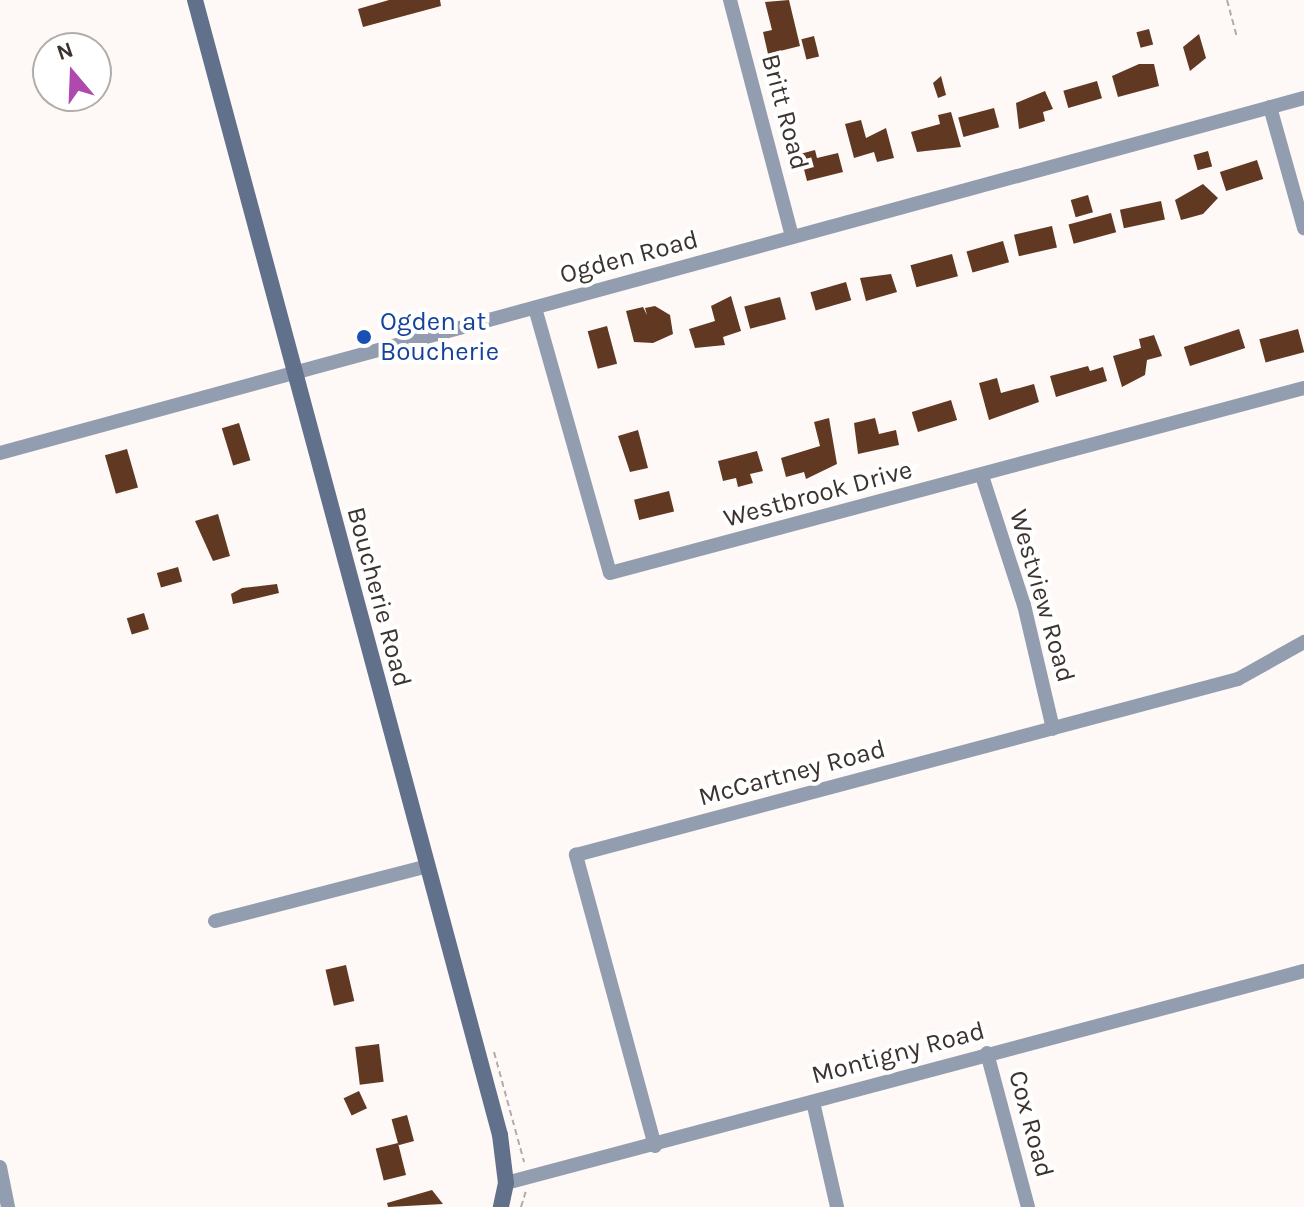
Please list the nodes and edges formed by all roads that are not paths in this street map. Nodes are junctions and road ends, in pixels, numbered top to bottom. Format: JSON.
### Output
{"nodes":[{"id":1,"x":195,"y":0,"type":"edge"},
{"id":2,"x":730,"y":0,"type":"edge"},
{"id":3,"x":1304,"y":98,"type":"edge"},
{"id":4,"x":1270,"y":107,"type":"junction"},
{"id":5,"x":1304,"y":228,"type":"edge"},
{"id":6,"x":792,"y":237,"type":"junction"},
{"id":7,"x":535,"y":308,"type":"junction"},
{"id":8,"x":294,"y":371,"type":"junction"},
{"id":9,"x":1304,"y":388,"type":"edge"},
{"id":10,"x":0,"y":453,"type":"edge"},
{"id":11,"x":982,"y":476,"type":"junction"},
{"id":12,"x":1304,"y":642,"type":"edge"},
{"id":13,"x":1053,"y":729,"type":"junction"},
{"id":14,"x":427,"y":866,"type":"junction"},
{"id":15,"x":215,"y":921,"type":"dead end"},
{"id":16,"x":1304,"y":971,"type":"edge"},
{"id":17,"x":987,"y":1053,"type":"junction"},
{"id":18,"x":813,"y":1102,"type":"junction"},
{"id":19,"x":655,"y":1146,"type":"junction"},
{"id":20,"x":0,"y":1167,"type":"edge"},
{"id":21,"x":506,"y":1183,"type":"junction"},
{"id":22,"x":8,"y":1207,"type":"edge"},
{"id":23,"x":501,"y":1207,"type":"edge"},
{"id":24,"x":837,"y":1207,"type":"edge"},
{"id":25,"x":1028,"y":1207,"type":"edge"}],
"edges":[{"from":1,"to":8,"type":"main road","name":"Boucherie Road"},
{"from":2,"to":6,"type":"street","name":"Britt Road"},
{"from":3,"to":4,"type":"street","name":"Ogden Road"},
{"from":4,"to":5,"type":"street"},
{"from":4,"to":6,"type":"street","name":"Ogden Road"},
{"from":6,"to":7,"type":"street","name":"Ogden Road"},
{"from":7,"to":8,"type":"street","name":"Ogden Road"},
{"from":7,"to":11,"type":"street","name":"Westbrook Drive"},
{"from":8,"to":10,"type":"street","name":"Ogden Road"},
{"from":8,"to":14,"type":"main road","name":"Boucherie Road"},
{"from":9,"to":11,"type":"street","name":"Westbrook Drive"},
{"from":11,"to":13,"type":"street","name":"Westview Road"},
{"from":12,"to":13,"type":"street","name":"McCartney Road"},
{"from":13,"to":19,"type":"street","name":"McCartney Road"},
{"from":14,"to":15,"type":"street"},
{"from":14,"to":21,"type":"main road","name":"Boucherie Road"},
{"from":16,"to":17,"type":"street","name":"Montigny Road"},
{"from":17,"to":18,"type":"street","name":"Montigny Road"},
{"from":17,"to":25,"type":"street","name":"Cox Road"},
{"from":18,"to":19,"type":"street","name":"Montigny Road"},
{"from":18,"to":24,"type":"street"},
{"from":19,"to":21,"type":"street","name":"Montigny Road"},
{"from":20,"to":22,"type":"street"},
{"from":21,"to":23,"type":"main road","name":"Boucherie Road"}]}
